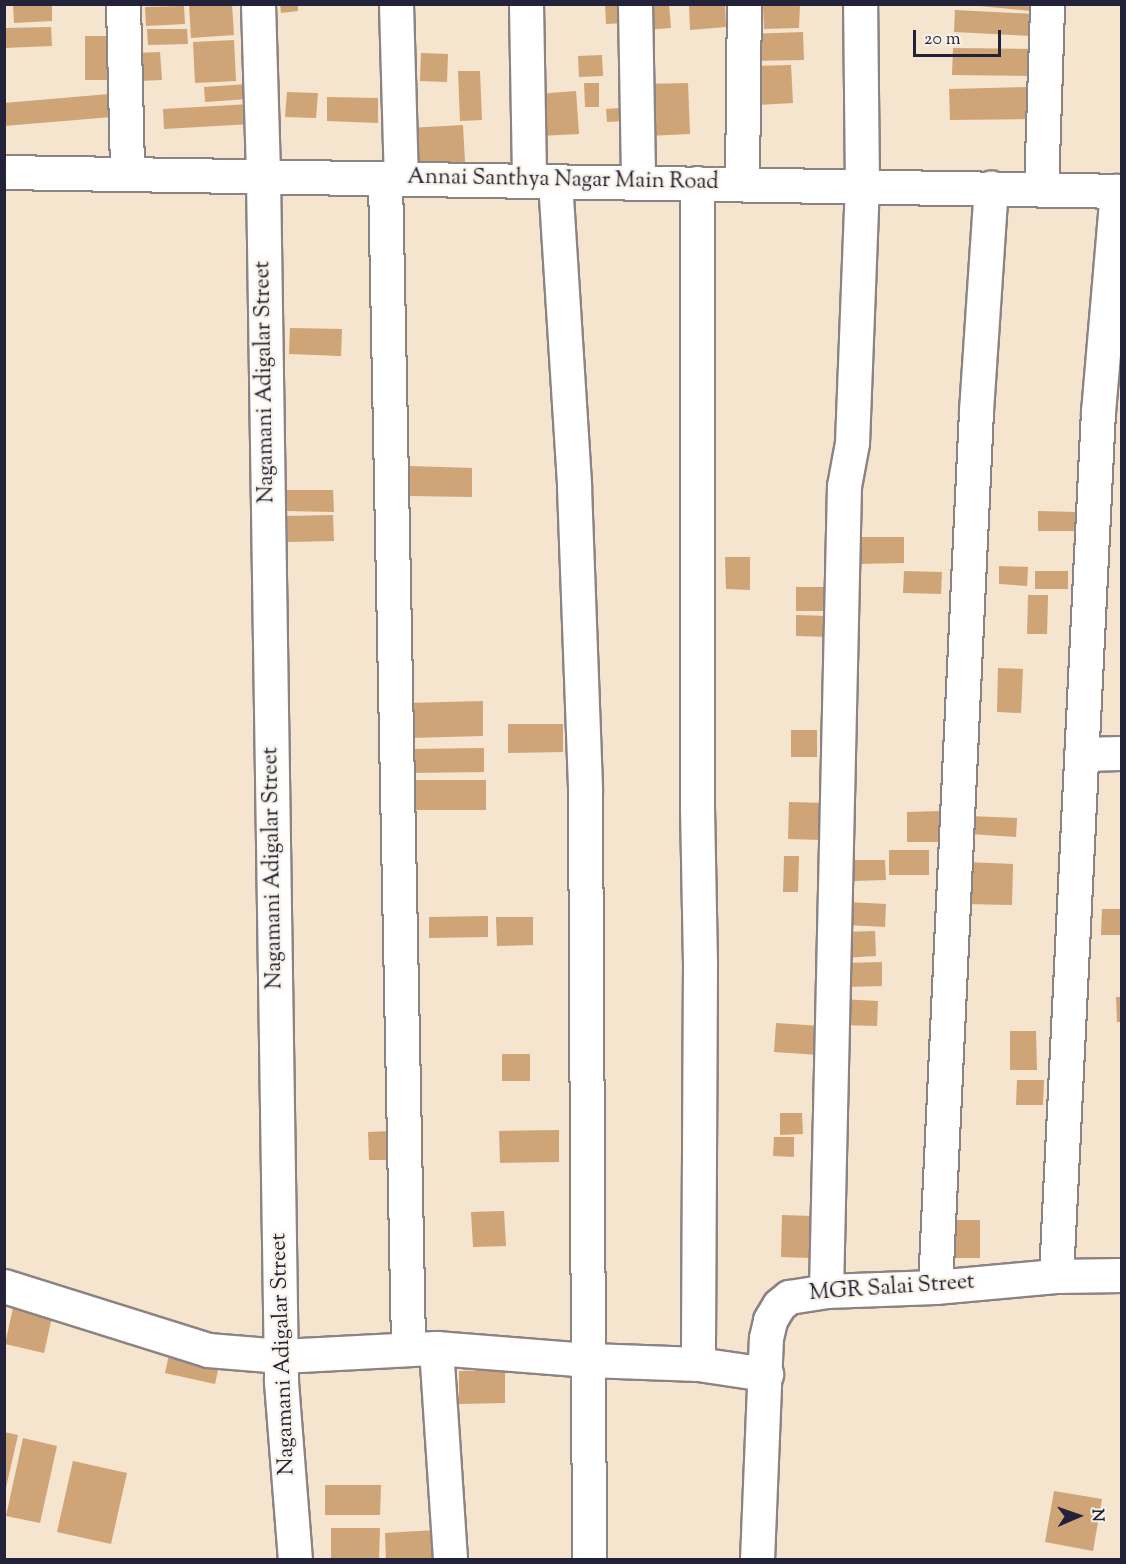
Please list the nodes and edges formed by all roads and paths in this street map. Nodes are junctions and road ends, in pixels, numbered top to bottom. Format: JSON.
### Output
{"nodes":[{"id":1,"x":123,"y":4,"type":"edge"},
{"id":2,"x":258,"y":4,"type":"edge"},
{"id":3,"x":396,"y":4,"type":"edge"},
{"id":4,"x":526,"y":4,"type":"edge"},
{"id":5,"x":635,"y":4,"type":"edge"},
{"id":6,"x":744,"y":4,"type":"edge"},
{"id":7,"x":860,"y":4,"type":"edge"},
{"id":8,"x":1047,"y":4,"type":"edge"},
{"id":9,"x":4,"y":172,"type":"edge"},
{"id":10,"x":127,"y":173,"type":"junction"},
{"id":11,"x":263,"y":176,"type":"junction"},
{"id":12,"x":393,"y":178,"type":"junction"},
{"id":13,"x":542,"y":181,"type":"junction"},
{"id":14,"x":638,"y":182,"type":"junction"},
{"id":15,"x":697,"y":183,"type":"junction"},
{"id":16,"x":742,"y":184,"type":"junction"},
{"id":17,"x":862,"y":186,"type":"junction"},
{"id":18,"x":991,"y":188,"type":"junction"},
{"id":19,"x":1041,"y":189,"type":"junction"},
{"id":20,"x":1119,"y":191,"type":"edge"},
{"id":21,"x":1122,"y":753,"type":"edge"},
{"id":22,"x":1082,"y":754,"type":"junction"},
{"id":23,"x":1122,"y":1275,"type":"edge"},
{"id":24,"x":1056,"y":1276,"type":"junction"},
{"id":25,"x":4,"y":1286,"type":"edge"},
{"id":26,"x":936,"y":1287,"type":"junction"},
{"id":27,"x":826,"y":1291,"type":"junction"},
{"id":28,"x":422,"y":1348,"type":"junction"},
{"id":29,"x":281,"y":1356,"type":"junction"},
{"id":30,"x":590,"y":1360,"type":"junction"},
{"id":31,"x":698,"y":1364,"type":"junction"},
{"id":32,"x":766,"y":1374,"type":"junction"},
{"id":33,"x":295,"y":1560,"type":"edge"},
{"id":34,"x":450,"y":1560,"type":"edge"},
{"id":35,"x":589,"y":1560,"type":"edge"},
{"id":36,"x":757,"y":1560,"type":"edge"}],
"edges":[{"from":1,"to":10,"type":"street"},
{"from":2,"to":11,"type":"street","name":"Nagamani Adigalar Street"},
{"from":3,"to":12,"type":"street"},
{"from":4,"to":13,"type":"street"},
{"from":5,"to":14,"type":"street"},
{"from":6,"to":16,"type":"street"},
{"from":7,"to":17,"type":"street"},
{"from":8,"to":19,"type":"street"},
{"from":9,"to":10,"type":"street","name":"Annai Santhya Nagar Main Road"},
{"from":10,"to":11,"type":"street","name":"Annai Santhya Nagar Main Road"},
{"from":11,"to":12,"type":"street","name":"Annai Santhya Nagar Main Road"},
{"from":11,"to":29,"type":"street","name":"Nagamani Adigalar Street"},
{"from":12,"to":13,"type":"street","name":"Annai Santhya Nagar Main Road"},
{"from":12,"to":28,"type":"street"},
{"from":13,"to":14,"type":"street","name":"Annai Santhya Nagar Main Road"},
{"from":13,"to":30,"type":"street"},
{"from":14,"to":15,"type":"street","name":"Annai Santhya Nagar Main Road"},
{"from":15,"to":16,"type":"street","name":"Annai Santhya Nagar Main Road"},
{"from":15,"to":31,"type":"street"},
{"from":16,"to":17,"type":"street","name":"Annai Santhya Nagar Main Road"},
{"from":17,"to":18,"type":"street","name":"Annai Santhya Nagar Main Road"},
{"from":17,"to":27,"type":"street"},
{"from":18,"to":19,"type":"street","name":"Annai Santhya Nagar Main Road"},
{"from":18,"to":26,"type":"street"},
{"from":19,"to":20,"type":"street","name":"Annai Santhya Nagar Main Road"},
{"from":20,"to":22,"type":"street"},
{"from":21,"to":22,"type":"street"},
{"from":22,"to":24,"type":"street"},
{"from":23,"to":24,"type":"street","name":"MGR Salai Street"},
{"from":24,"to":26,"type":"street","name":"MGR Salai Street"},
{"from":25,"to":29,"type":"street"},
{"from":26,"to":27,"type":"street","name":"MGR Salai Street"},
{"from":27,"to":32,"type":"street","name":"MGR Salai Street"},
{"from":28,"to":29,"type":"street"},
{"from":28,"to":30,"type":"street"},
{"from":28,"to":34,"type":"street"},
{"from":29,"to":33,"type":"street","name":"Nagamani Adigalar Street"},
{"from":30,"to":31,"type":"street"},
{"from":30,"to":35,"type":"street"},
{"from":31,"to":32,"type":"street"},
{"from":32,"to":36,"type":"street","name":"MGR Salai Street"}]}
